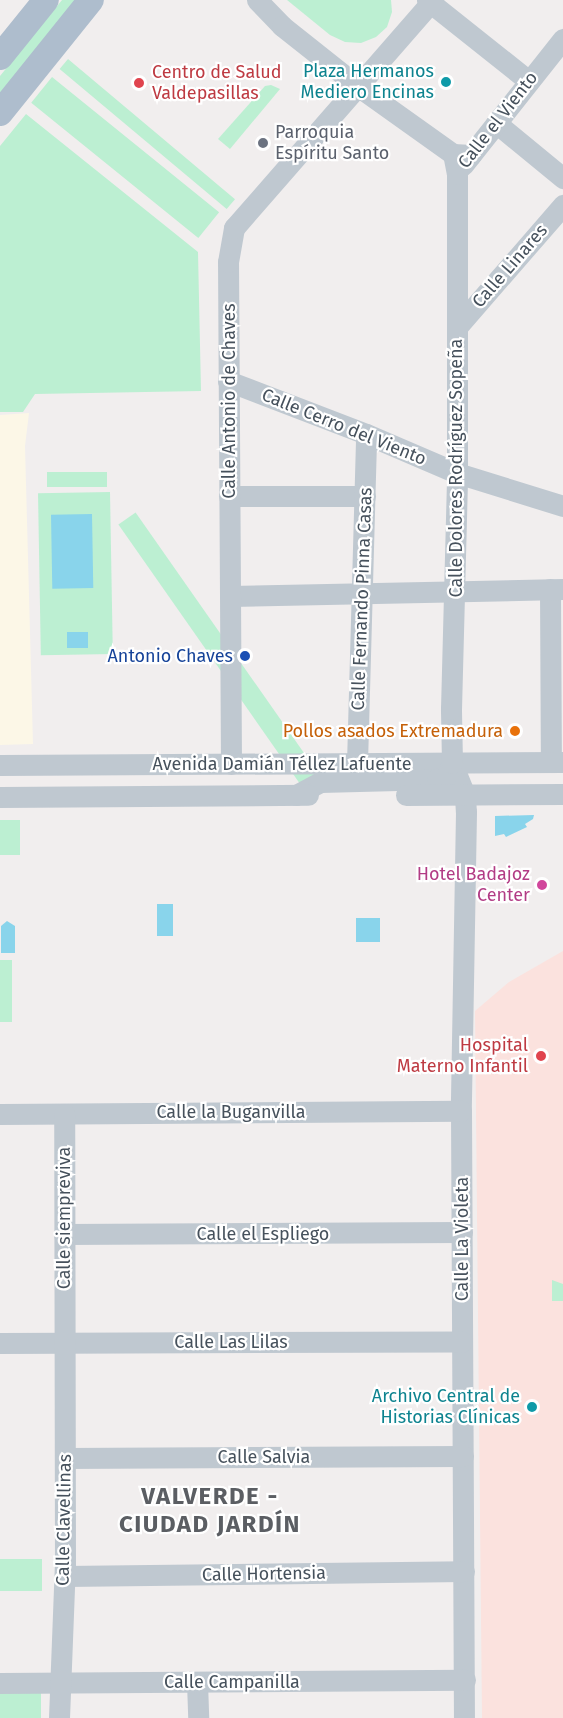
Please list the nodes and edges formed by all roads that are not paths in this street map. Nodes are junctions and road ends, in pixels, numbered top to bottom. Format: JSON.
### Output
{"nodes":[{"id":1,"x":46,"y":0,"type":"edge"},
{"id":2,"x":91,"y":0,"type":"edge"},
{"id":3,"x":257,"y":0,"type":"edge"},
{"id":4,"x":430,"y":1,"type":"edge"},
{"id":5,"x":563,"y":39,"type":"edge"},
{"id":6,"x":0,"y":57,"type":"edge"},
{"id":7,"x":529,"y":81,"type":"junction"},
{"id":8,"x":359,"y":87,"type":"junction"},
{"id":9,"x":0,"y":113,"type":"edge"},
{"id":10,"x":496,"y":123,"type":"junction"},
{"id":11,"x":460,"y":161,"type":"junction"},
{"id":12,"x":563,"y":178,"type":"edge"},
{"id":13,"x":563,"y":206,"type":"edge"},
{"id":14,"x":457,"y":327,"type":"junction"},
{"id":15,"x":228,"y":381,"type":"junction"},
{"id":16,"x":366,"y":434,"type":"junction"},
{"id":17,"x":457,"y":473,"type":"junction"},
{"id":18,"x":229,"y":496,"type":"junction"},
{"id":19,"x":365,"y":496,"type":"junction"},
{"id":20,"x":563,"y":506,"type":"edge"},
{"id":21,"x":556,"y":589,"type":"edge"},
{"id":22,"x":455,"y":591,"type":"junction"},
{"id":23,"x":364,"y":593,"type":"junction"},
{"id":24,"x":230,"y":596,"type":"junction"},
{"id":25,"x":357,"y":763,"type":"junction"},
{"id":26,"x":452,"y":763,"type":"junction"},
{"id":27,"x":231,"y":764,"type":"junction"},
{"id":28,"x":0,"y":765,"type":"edge"},
{"id":29,"x":559,"y":767,"type":"edge"},
{"id":30,"x":563,"y":794,"type":"edge"},
{"id":31,"x":296,"y":795,"type":"junction"},
{"id":32,"x":465,"y":795,"type":"junction"},
{"id":33,"x":0,"y":797,"type":"edge"},
{"id":34,"x":461,"y":1111,"type":"junction"},
{"id":35,"x":0,"y":1114,"type":"edge"},
{"id":36,"x":64,"y":1114,"type":"junction"},
{"id":37,"x":462,"y":1232,"type":"junction"},
{"id":38,"x":64,"y":1234,"type":"junction"},
{"id":39,"x":64,"y":1322,"type":"joint"},
{"id":40,"x":462,"y":1341,"type":"junction"},
{"id":41,"x":0,"y":1343,"type":"edge"},
{"id":42,"x":64,"y":1343,"type":"junction"},
{"id":43,"x":463,"y":1456,"type":"junction"},
{"id":44,"x":65,"y":1458,"type":"junction"},
{"id":45,"x":464,"y":1571,"type":"junction"},
{"id":46,"x":65,"y":1576,"type":"junction"},
{"id":47,"x":465,"y":1680,"type":"junction"},
{"id":48,"x":197,"y":1682,"type":"junction"},
{"id":49,"x":0,"y":1683,"type":"edge"},
{"id":50,"x":59,"y":1683,"type":"junction"},
{"id":51,"x":59,"y":1718,"type":"edge"},
{"id":52,"x":198,"y":1718,"type":"edge"},
{"id":53,"x":464,"y":1718,"type":"edge"}],
"edges":[{"from":1,"to":6,"type":"main road"},
{"from":2,"to":9,"type":"main road"},
{"from":3,"to":8,"type":"street"},
{"from":4,"to":7,"type":"street"},
{"from":4,"to":8,"type":"street","name":"Calle Antonio de Chaves"},
{"from":5,"to":7,"type":"street","name":"Calle el Viento"},
{"from":7,"to":10,"type":"street","name":"Calle el Viento"},
{"from":8,"to":11,"type":"street"},
{"from":8,"to":15,"type":"street","name":"Calle Antonio de Chaves"},
{"from":10,"to":11,"type":"street","name":"Calle el Viento"},
{"from":10,"to":12,"type":"street"},
{"from":11,"to":14,"type":"street","name":"Calle Dolores Rodríguez Sopeña"},
{"from":13,"to":14,"type":"street","name":"Calle Linares"},
{"from":14,"to":17,"type":"street","name":"Calle Dolores Rodríguez Sopeña"},
{"from":15,"to":16,"type":"street","name":"Calle Cerro del Viento"},
{"from":15,"to":18,"type":"street","name":"Calle Antonio de Chaves"},
{"from":16,"to":17,"type":"street","name":"Calle Cerro del Viento"},
{"from":16,"to":19,"type":"street","name":"Calle Fernando Pinna Casas"},
{"from":17,"to":20,"type":"street","name":"Calle Cerro del Viento"},
{"from":17,"to":22,"type":"street","name":"Calle Dolores Rodríguez Sopeña"},
{"from":18,"to":19,"type":"street"},
{"from":18,"to":24,"type":"street","name":"Calle Antonio de Chaves"},
{"from":19,"to":23,"type":"street","name":"Calle Fernando Pinna Casas"},
{"from":21,"to":22,"type":"street"},
{"from":21,"to":29,"type":"street"},
{"from":22,"to":23,"type":"street"},
{"from":22,"to":26,"type":"street","name":"Calle Dolores Rodríguez Sopeña"},
{"from":23,"to":24,"type":"street"},
{"from":23,"to":25,"type":"street","name":"Calle Fernando Pinna Casas"},
{"from":24,"to":27,"type":"street","name":"Calle Antonio de Chaves"},
{"from":25,"to":26,"type":"street","name":"Avenida Damián Téllez Lafuente"},
{"from":25,"to":27,"type":"street","name":"Avenida Damián Téllez Lafuente"},
{"from":26,"to":29,"type":"street","name":"Avenida Damián Téllez Lafuente"},
{"from":26,"to":31,"type":"street"},
{"from":26,"to":32,"type":"street","name":"Calle La Violeta"},
{"from":27,"to":28,"type":"street","name":"Avenida Damián Téllez Lafuente"},
{"from":29,"to":32,"type":"street"},
{"from":30,"to":32,"type":"street","name":"Avenida Damián Téllez Lafuente"},
{"from":31,"to":32,"type":"street","name":"Avenida Damián Téllez Lafuente"},
{"from":31,"to":33,"type":"street","name":"Avenida Damián Téllez Lafuente"},
{"from":32,"to":34,"type":"street","name":"Calle La Violeta"},
{"from":34,"to":36,"type":"street","name":"Calle la Buganvilla"},
{"from":34,"to":37,"type":"street","name":"Calle La Violeta"},
{"from":35,"to":36,"type":"street","name":"Calle la Buganvilla"},
{"from":36,"to":38,"type":"street","name":"Calle siempreviva"},
{"from":37,"to":38,"type":"street","name":"Calle el Espliego"},
{"from":37,"to":40,"type":"street","name":"Calle La Violeta"},
{"from":38,"to":39,"type":"street","name":"Calle siempreviva"},
{"from":39,"to":42,"type":"street","name":"Calle Clavellinas"},
{"from":40,"to":42,"type":"street","name":"Calle Las Lilas"},
{"from":40,"to":43,"type":"street","name":"Calle La Violeta"},
{"from":41,"to":42,"type":"street","name":"Calle Las Lilas"},
{"from":42,"to":44,"type":"street","name":"Calle Clavellinas"},
{"from":43,"to":44,"type":"street","name":"Calle Salvia"},
{"from":43,"to":45,"type":"street","name":"Calle La Violeta"},
{"from":44,"to":46,"type":"street","name":"Calle Clavellinas"},
{"from":45,"to":46,"type":"street","name":"Calle Hortensia"},
{"from":45,"to":47,"type":"street","name":"Calle La Violeta"},
{"from":46,"to":50,"type":"street","name":"Calle Clavellinas"},
{"from":47,"to":48,"type":"street","name":"Calle Campanilla"},
{"from":47,"to":53,"type":"street","name":"Calle La Violeta"},
{"from":48,"to":50,"type":"street","name":"Calle Campanilla"},
{"from":48,"to":52,"type":"street"},
{"from":49,"to":50,"type":"street","name":"Calle Campanilla"},
{"from":50,"to":51,"type":"street","name":"Calle Clavellinas"}]}
